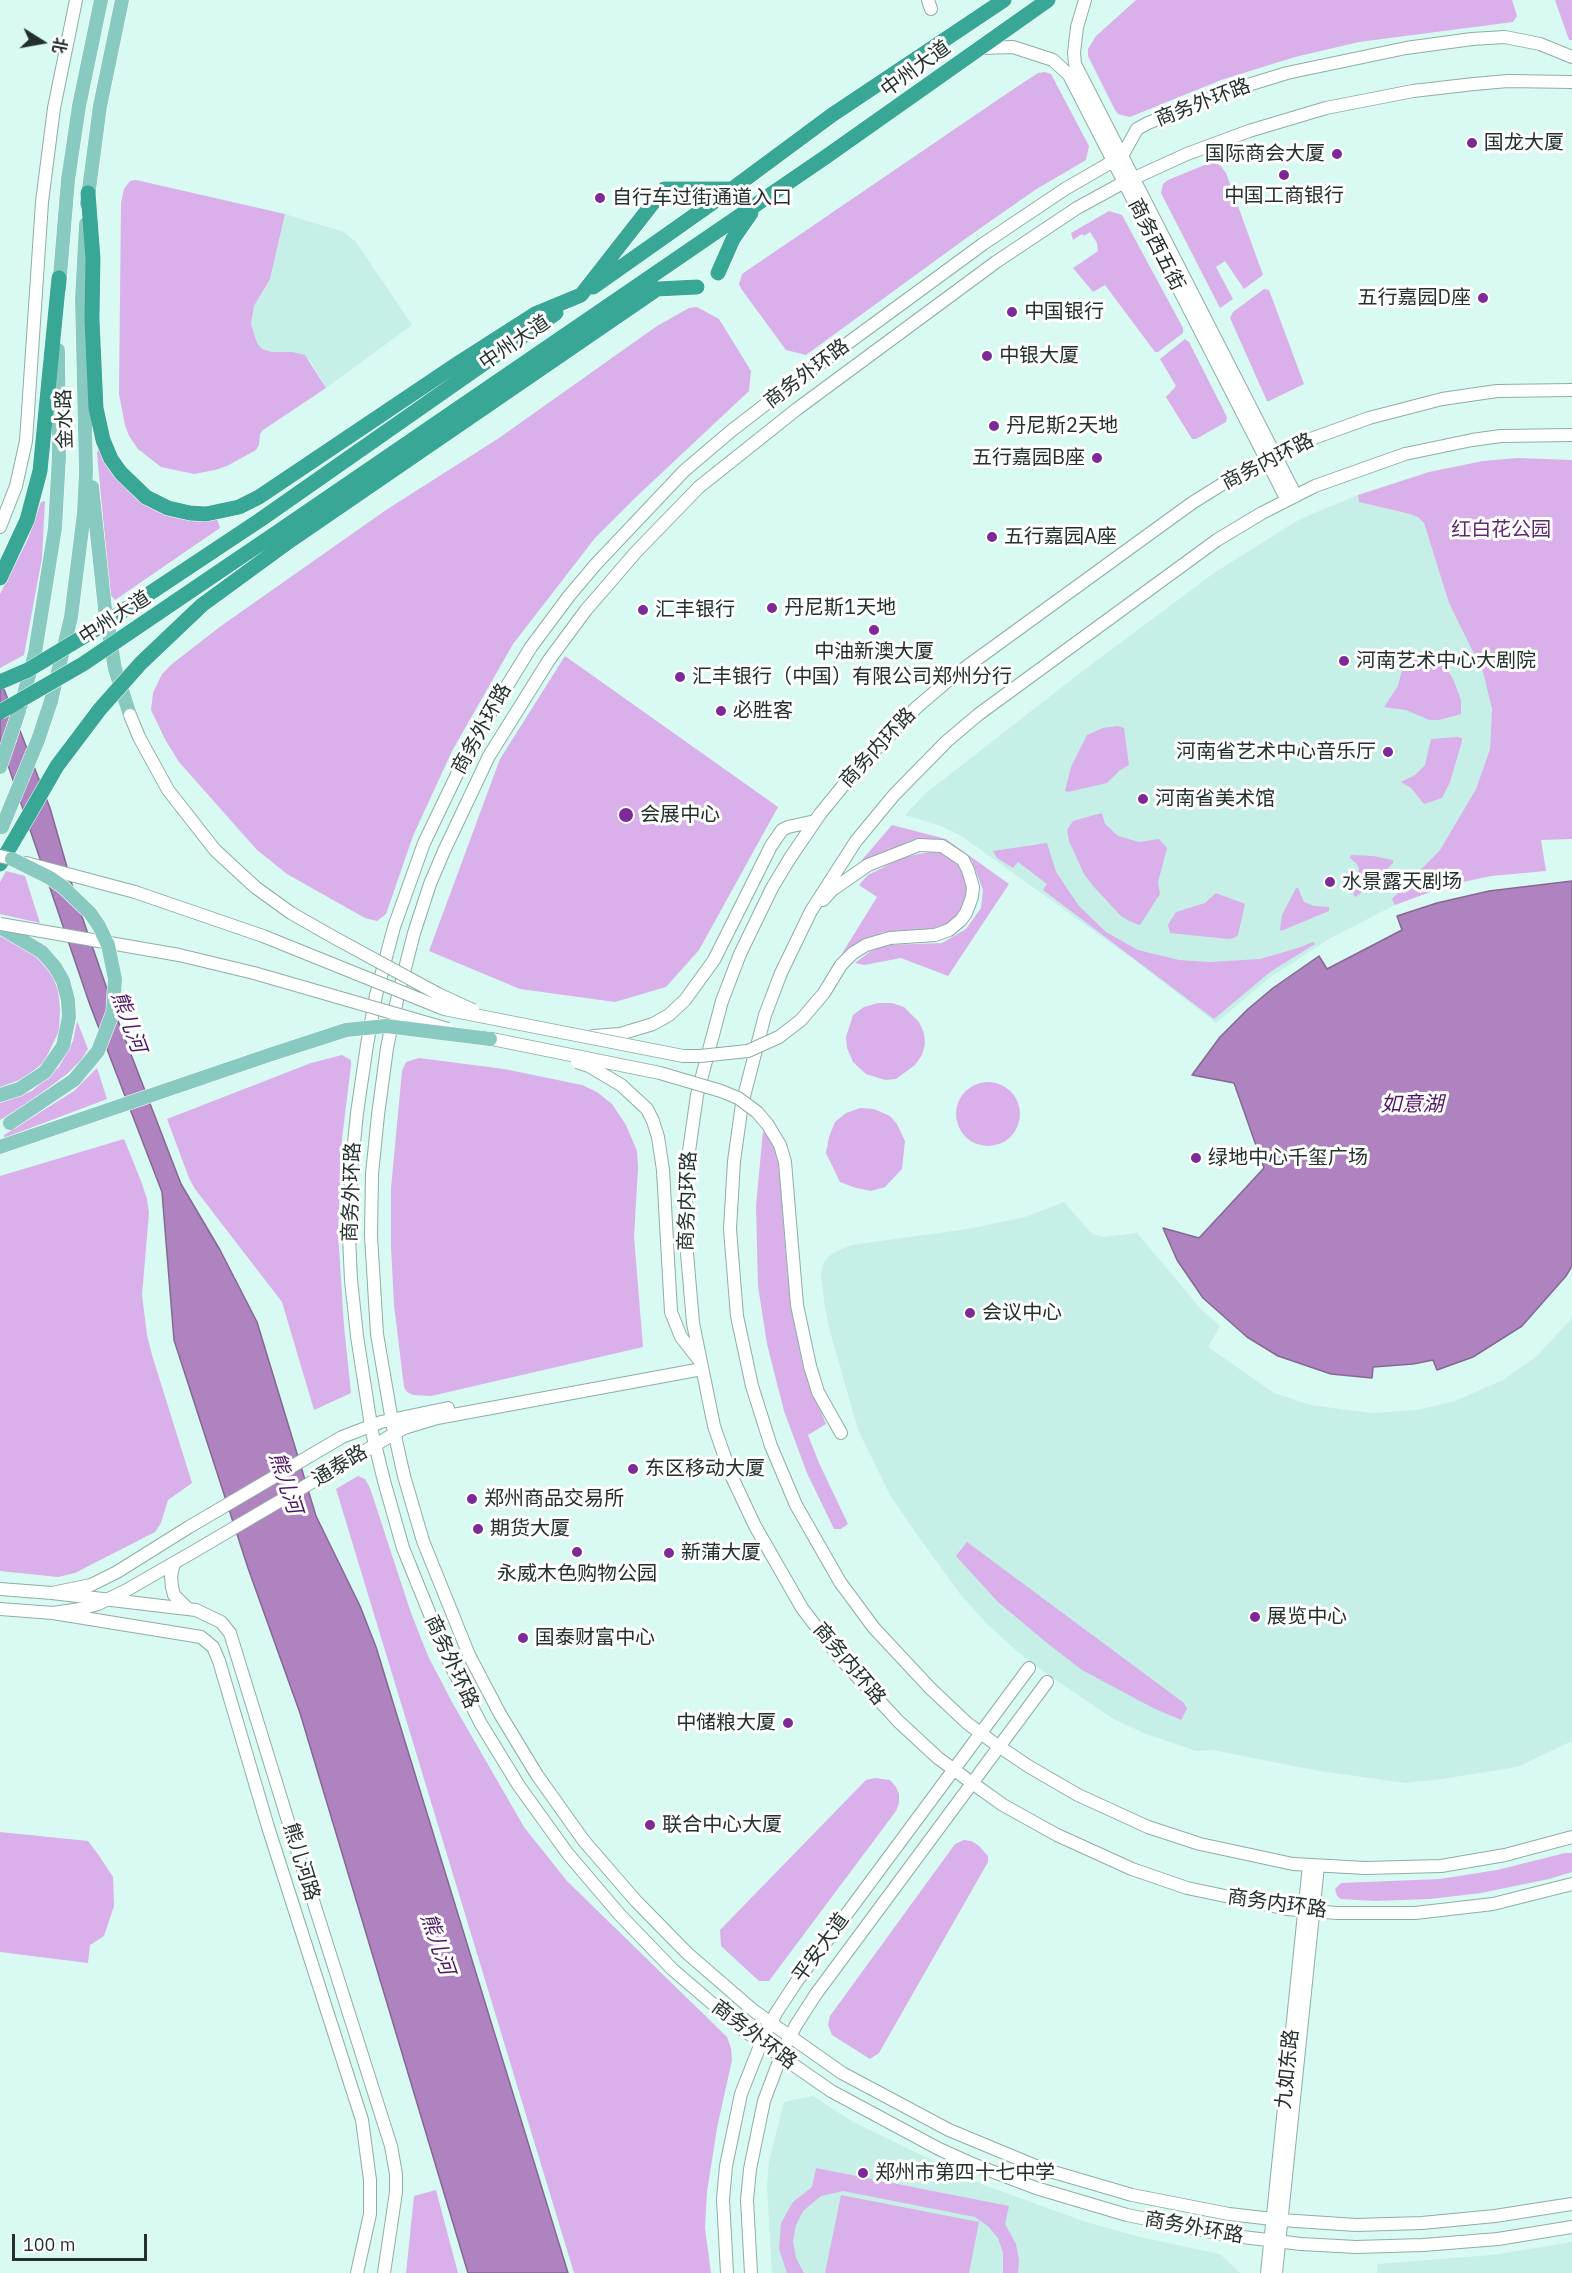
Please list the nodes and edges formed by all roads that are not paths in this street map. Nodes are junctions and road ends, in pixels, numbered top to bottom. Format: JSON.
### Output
{"nodes":[{"id":1,"x":76,"y":0,"type":"edge"},
{"id":2,"x":101,"y":0,"type":"edge"},
{"id":3,"x":122,"y":0,"type":"edge"},
{"id":4,"x":928,"y":0,"type":"edge"},
{"id":5,"x":932,"y":0,"type":"edge"},
{"id":6,"x":1004,"y":0,"type":"edge"},
{"id":7,"x":1048,"y":0,"type":"edge"},
{"id":8,"x":1085,"y":0,"type":"edge"},
{"id":9,"x":981,"y":48,"type":"junction"},
{"id":10,"x":1572,"y":57,"type":"edge"},
{"id":11,"x":1572,"y":82,"type":"edge"},
{"id":12,"x":1118,"y":159,"type":"junction"},
{"id":13,"x":1129,"y":180,"type":"junction"},
{"id":14,"x":732,"y":189,"type":"junction"},
{"id":15,"x":88,"y":193,"type":"junction"},
{"id":16,"x":758,"y":203,"type":"junction"},
{"id":17,"x":718,"y":273,"type":"dead end"},
{"id":18,"x":59,"y":278,"type":"junction"},
{"id":19,"x":697,"y":287,"type":"dead end"},
{"id":20,"x":581,"y":295,"type":"junction"},
{"id":21,"x":1572,"y":390,"type":"edge"},
{"id":22,"x":85,"y":420,"type":"junction"},
{"id":23,"x":1572,"y":435,"type":"edge"},
{"id":24,"x":1271,"y":457,"type":"junction"},
{"id":25,"x":1292,"y":498,"type":"junction"},
{"id":26,"x":0,"y":527,"type":"edge"},
{"id":27,"x":288,"y":534,"type":"junction"},
{"id":28,"x":4,"y":572,"type":"edge"},
{"id":29,"x":0,"y":682,"type":"edge"},
{"id":30,"x":0,"y":712,"type":"edge"},
{"id":31,"x":130,"y":715,"type":"joint"},
{"id":32,"x":0,"y":767,"type":"edge"},
{"id":33,"x":815,"y":821,"type":"junction"},
{"id":34,"x":1,"y":829,"type":"edge"},
{"id":35,"x":4,"y":860,"type":"edge"},
{"id":36,"x":811,"y":911,"type":"junction"},
{"id":37,"x":0,"y":925,"type":"edge"},
{"id":38,"x":494,"y":1019,"type":"junction"},
{"id":39,"x":581,"y":1036,"type":"junction"},
{"id":40,"x":490,"y":1039,"type":"junction"},
{"id":41,"x":536,"y":1049,"type":"junction"},
{"id":42,"x":0,"y":1095,"type":"edge"},
{"id":43,"x":0,"y":1129,"type":"edge"},
{"id":44,"x":0,"y":1148,"type":"edge"},
{"id":45,"x":701,"y":1365,"type":"junction"},
{"id":46,"x":392,"y":1420,"type":"junction"},
{"id":47,"x":371,"y":1426,"type":"junction"},
{"id":48,"x":394,"y":1433,"type":"junction"},
{"id":49,"x":842,"y":1433,"type":"dead end"},
{"id":50,"x":375,"y":1444,"type":"junction"},
{"id":51,"x":174,"y":1563,"type":"junction"},
{"id":52,"x":91,"y":1585,"type":"junction"},
{"id":53,"x":0,"y":1588,"type":"edge"},
{"id":54,"x":52,"y":1593,"type":"junction"},
{"id":55,"x":105,"y":1600,"type":"junction"},
{"id":56,"x":0,"y":1609,"type":"edge"},
{"id":57,"x":188,"y":1609,"type":"junction"},
{"id":58,"x":53,"y":1613,"type":"junction"},
{"id":59,"x":100,"y":1621,"type":"junction"},
{"id":60,"x":1029,"y":1668,"type":"dead end"},
{"id":61,"x":1047,"y":1682,"type":"dead end"},
{"id":62,"x":981,"y":1733,"type":"junction"},
{"id":63,"x":999,"y":1747,"type":"junction"},
{"id":64,"x":954,"y":1769,"type":"junction"},
{"id":65,"x":972,"y":1783,"type":"junction"},
{"id":66,"x":1572,"y":1837,"type":"edge"},
{"id":67,"x":1313,"y":1865,"type":"junction"},
{"id":68,"x":1572,"y":1884,"type":"edge"},
{"id":69,"x":1309,"y":1910,"type":"junction"},
{"id":70,"x":771,"y":2022,"type":"junction"},
{"id":71,"x":790,"y":2036,"type":"junction"},
{"id":72,"x":761,"y":2042,"type":"junction"},
{"id":73,"x":781,"y":2056,"type":"junction"},
{"id":74,"x":1572,"y":2204,"type":"edge"},
{"id":75,"x":1277,"y":2220,"type":"junction"},
{"id":76,"x":1572,"y":2227,"type":"edge"},
{"id":77,"x":1275,"y":2241,"type":"junction"},
{"id":78,"x":357,"y":2273,"type":"edge"},
{"id":79,"x":384,"y":2273,"type":"edge"},
{"id":80,"x":728,"y":2273,"type":"edge"},
{"id":81,"x":751,"y":2273,"type":"edge"},
{"id":82,"x":1267,"y":2273,"type":"edge"},
{"id":83,"x":1276,"y":2273,"type":"edge"}],
"edges":[{"from":1,"to":26,"type":"street"},
{"from":2,"to":18,"type":"main road","name":"金水路"},
{"from":3,"to":15,"type":"main road","name":"金水路"},
{"from":4,"to":5,"type":"street"},
{"from":6,"to":14,"type":"highway","name":"中州大道"},
{"from":7,"to":9,"type":"highway","name":"中州大道"},
{"from":8,"to":12,"type":"street","name":"商务西五街"},
{"from":9,"to":12,"type":"street","name":"商务西五街"},
{"from":9,"to":16,"type":"highway","name":"中州大道"},
{"from":10,"to":12,"type":"street","name":"商务外环路"},
{"from":11,"to":13,"type":"street","name":"商务外环路"},
{"from":12,"to":13,"type":"street","name":"商务西五街"},
{"from":12,"to":47,"type":"street","name":"商务外环路"},
{"from":13,"to":24,"type":"street","name":"商务西五街"},
{"from":13,"to":46,"type":"street","name":"商务外环路"},
{"from":14,"to":20,"type":"highway","name":"中州大道"},
{"from":14,"to":20,"type":"highway"},
{"from":15,"to":20,"type":"highway"},
{"from":15,"to":22,"type":"main road","name":"金水路"},
{"from":16,"to":17,"type":"highway"},
{"from":16,"to":27,"type":"highway","name":"中州大道"},
{"from":18,"to":28,"type":"highway"},
{"from":18,"to":32,"type":"main road","name":"金水路","bridge":true},
{"from":19,"to":27,"type":"highway"},
{"from":20,"to":29,"type":"highway","name":"中州大道","bridge":true},
{"from":21,"to":24,"type":"street","name":"商务内环路"},
{"from":22,"to":31,"type":"main road"},
{"from":22,"to":34,"type":"main road","name":"金水路","bridge":true},
{"from":23,"to":25,"type":"street"},
{"from":24,"to":25,"type":"street","name":"商务西五街"},
{"from":24,"to":33,"type":"street","name":"商务内环路"},
{"from":25,"to":36,"type":"street"},
{"from":27,"to":30,"type":"highway","name":"中州大道","bridge":true},
{"from":27,"to":35,"type":"highway","bridge":true},
{"from":31,"to":38,"type":"street","bridge":true},
{"from":33,"to":39,"type":"street","bridge":true},
{"from":33,"to":45,"type":"street","name":"商务内环路"},
{"from":35,"to":38,"type":"street","bridge":true},
{"from":35,"to":43,"type":"main road","bridge":true},
{"from":36,"to":39,"type":"street","bridge":true},
{"from":36,"to":62,"type":"street"},
{"from":37,"to":40,"type":"street","bridge":true},
{"from":37,"to":42,"type":"main road"},
{"from":38,"to":39,"type":"street","bridge":true},
{"from":40,"to":41,"type":"street","bridge":true},
{"from":40,"to":44,"type":"main road","bridge":true},
{"from":41,"to":45,"type":"street","bridge":true},
{"from":41,"to":49,"type":"street","bridge":true},
{"from":45,"to":46,"type":"street","name":"通泰路"},
{"from":45,"to":48,"type":"street","name":"通泰路"},
{"from":45,"to":64,"type":"street","name":"商务内环路"},
{"from":46,"to":47,"type":"street","name":"通泰路"},
{"from":46,"to":48,"type":"street","name":"商务外环路"},
{"from":47,"to":50,"type":"street","name":"商务外环路"},
{"from":47,"to":52,"type":"street","name":"通泰路"},
{"from":48,"to":50,"type":"street","name":"通泰路"},
{"from":48,"to":70,"type":"street","name":"商务外环路"},
{"from":50,"to":51,"type":"street","name":"通泰路"},
{"from":50,"to":72,"type":"street","name":"商务外环路"},
{"from":51,"to":55,"type":"street","name":"通泰路"},
{"from":51,"to":57,"type":"street"},
{"from":52,"to":54,"type":"street","name":"通泰路"},
{"from":52,"to":59,"type":"street"},
{"from":53,"to":54,"type":"street","name":"通泰路"},
{"from":54,"to":55,"type":"street","name":"熊儿河路"},
{"from":55,"to":57,"type":"street","name":"熊儿河路"},
{"from":55,"to":58,"type":"street","name":"通泰路"},
{"from":56,"to":58,"type":"street","name":"通泰路"},
{"from":57,"to":79,"type":"street","name":"熊儿河路"},
{"from":58,"to":59,"type":"street","name":"熊儿河路"},
{"from":59,"to":78,"type":"street","name":"熊儿河路"},
{"from":60,"to":62,"type":"street","name":"平安大道"},
{"from":61,"to":63,"type":"street","name":"平安大道"},
{"from":62,"to":63,"type":"street"},
{"from":62,"to":64,"type":"street","name":"平安大道"},
{"from":63,"to":65,"type":"street","name":"平安大道"},
{"from":63,"to":67,"type":"street"},
{"from":64,"to":65,"type":"street","name":"商务内环路"},
{"from":64,"to":70,"type":"street","name":"平安大道"},
{"from":65,"to":69,"type":"street","name":"商务内环路"},
{"from":65,"to":71,"type":"street","name":"平安大道"},
{"from":66,"to":67,"type":"street"},
{"from":67,"to":69,"type":"street","name":"九如东路"},
{"from":68,"to":69,"type":"street","name":"商务内环路"},
{"from":69,"to":75,"type":"street","name":"九如东路"},
{"from":70,"to":71,"type":"street","name":"商务外环路"},
{"from":70,"to":72,"type":"street","name":"平安大道"},
{"from":71,"to":73,"type":"street","name":"平安大道"},
{"from":71,"to":75,"type":"street","name":"商务外环路"},
{"from":72,"to":73,"type":"street","name":"商务外环路"},
{"from":72,"to":80,"type":"street","name":"平安大道"},
{"from":73,"to":77,"type":"street","name":"商务外环路"},
{"from":73,"to":81,"type":"street","name":"平安大道"},
{"from":74,"to":75,"type":"street","name":"商务外环路"},
{"from":75,"to":77,"type":"street","name":"九如东路"},
{"from":76,"to":77,"type":"street","name":"商务外环路"},
{"from":77,"to":82,"type":"street","name":"九如东路"},
{"from":77,"to":83,"type":"street","name":"九如东路"}]}
